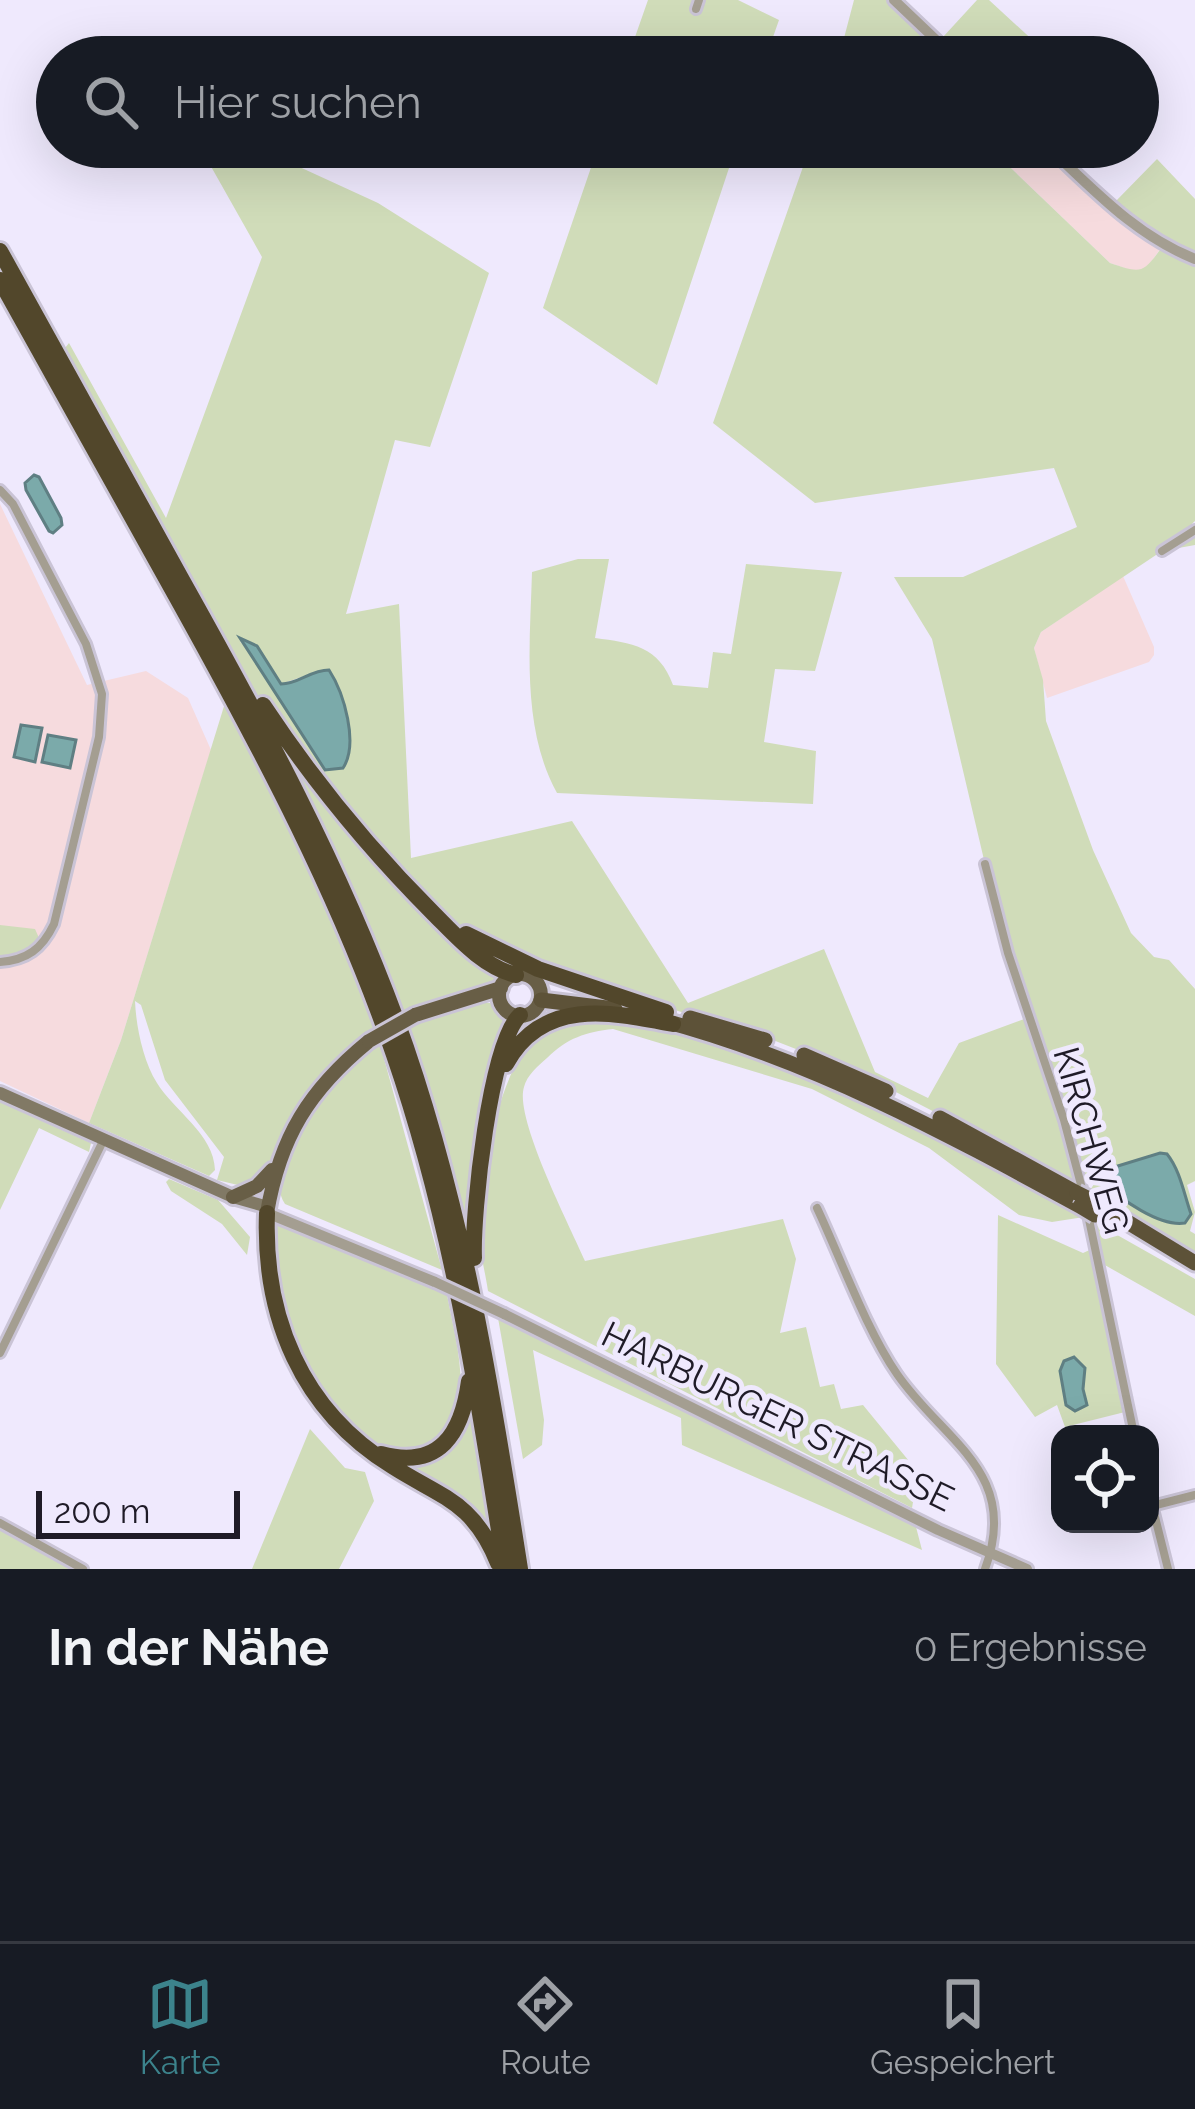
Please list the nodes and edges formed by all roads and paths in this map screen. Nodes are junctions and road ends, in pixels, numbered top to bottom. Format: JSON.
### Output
{"nodes":[{"id":1,"x":894,"y":0,"type":"edge"},
{"id":2,"x":932,"y":36,"type":"edge"},
{"id":3,"x":1070,"y":168,"type":"edge"},
{"id":4,"x":0,"y":251,"type":"edge"},
{"id":5,"x":1195,"y":259,"type":"edge"},
{"id":6,"x":0,"y":280,"type":"edge"},
{"id":7,"x":0,"y":490,"type":"edge"},
{"id":8,"x":1195,"y":530,"type":"edge"},
{"id":9,"x":1162,"y":551,"type":"dead end"},
{"id":10,"x":213,"y":636,"type":"junction"},
{"id":11,"x":985,"y":864,"type":"dead end"},
{"id":12,"x":410,"y":890,"type":"junction"},
{"id":13,"x":0,"y":962,"type":"edge"},
{"id":14,"x":516,"y":975,"type":"junction"},
{"id":15,"x":540,"y":994,"type":"junction"},
{"id":16,"x":501,"y":995,"type":"junction"},
{"id":17,"x":520,"y":1016,"type":"junction"},
{"id":18,"x":670,"y":1018,"type":"junction"},
{"id":19,"x":0,"y":1093,"type":"edge"},
{"id":20,"x":491,"y":1105,"type":"junction"},
{"id":21,"x":103,"y":1141,"type":"junction"},
{"id":22,"x":275,"y":1166,"type":"junction"},
{"id":23,"x":233,"y":1197,"type":"junction"},
{"id":24,"x":1086,"y":1204,"type":"junction"},
{"id":25,"x":818,"y":1208,"type":"dead end"},
{"id":26,"x":273,"y":1212,"type":"junction"},
{"id":27,"x":1195,"y":1263,"type":"edge"},
{"id":28,"x":1195,"y":1275,"type":"edge"},
{"id":29,"x":0,"y":1353,"type":"edge"},
{"id":30,"x":480,"y":1361,"type":"junction"},
{"id":31,"x":1132,"y":1425,"type":"edge"},
{"id":32,"x":364,"y":1446,"type":"junction"},
{"id":33,"x":1195,"y":1495,"type":"edge"},
{"id":34,"x":1159,"y":1501,"type":"edge"},
{"id":35,"x":0,"y":1523,"type":"edge"},
{"id":36,"x":1159,"y":1533,"type":"edge"},
{"id":37,"x":991,"y":1554,"type":"junction"},
{"id":38,"x":83,"y":1569,"type":"edge"},
{"id":39,"x":503,"y":1569,"type":"edge"},
{"id":40,"x":520,"y":1569,"type":"edge"},
{"id":41,"x":985,"y":1569,"type":"edge"},
{"id":42,"x":1028,"y":1569,"type":"edge"},
{"id":43,"x":1168,"y":1569,"type":"edge"}],
"edges":[{"from":1,"to":2,"type":"street"},
{"from":3,"to":5,"type":"street"},
{"from":4,"to":10,"type":"highway"},
{"from":6,"to":30,"type":"highway"},
{"from":7,"to":13,"type":"street"},
{"from":8,"to":9,"type":"street"},
{"from":10,"to":12,"type":"highway"},
{"from":10,"to":30,"type":"highway"},
{"from":11,"to":31,"type":"street","name":"KIRCHWEG"},
{"from":12,"to":14,"type":"highway"},
{"from":12,"to":18,"type":"highway"},
{"from":14,"to":15,"type":"main road"},
{"from":14,"to":16,"type":"main road"},
{"from":15,"to":17,"type":"main road"},
{"from":15,"to":18,"type":"highway"},
{"from":16,"to":17,"type":"main road"},
{"from":16,"to":22,"type":"main road","bridge":true},
{"from":17,"to":20,"type":"highway"},
{"from":18,"to":20,"type":"highway"},
{"from":18,"to":24,"type":"highway"},
{"from":19,"to":21,"type":"main road"},
{"from":20,"to":30,"type":"highway"},
{"from":21,"to":23,"type":"main road"},
{"from":21,"to":29,"type":"street"},
{"from":22,"to":23,"type":"main road"},
{"from":22,"to":26,"type":"main road"},
{"from":23,"to":26,"type":"main road"},
{"from":24,"to":27,"type":"highway"},
{"from":24,"to":28,"type":"highway"},
{"from":25,"to":37,"type":"street"},
{"from":26,"to":32,"type":"highway"},
{"from":26,"to":37,"type":"street","name":"HARBURGER STRASSE","bridge":true},
{"from":30,"to":32,"type":"highway"},
{"from":30,"to":39,"type":"highway"},
{"from":30,"to":40,"type":"highway"},
{"from":32,"to":39,"type":"highway"},
{"from":33,"to":34,"type":"street"},
{"from":35,"to":38,"type":"street"},
{"from":36,"to":43,"type":"street"},
{"from":37,"to":41,"type":"street"},
{"from":37,"to":42,"type":"street","name":"HARBURGER STRASSE"}]}
